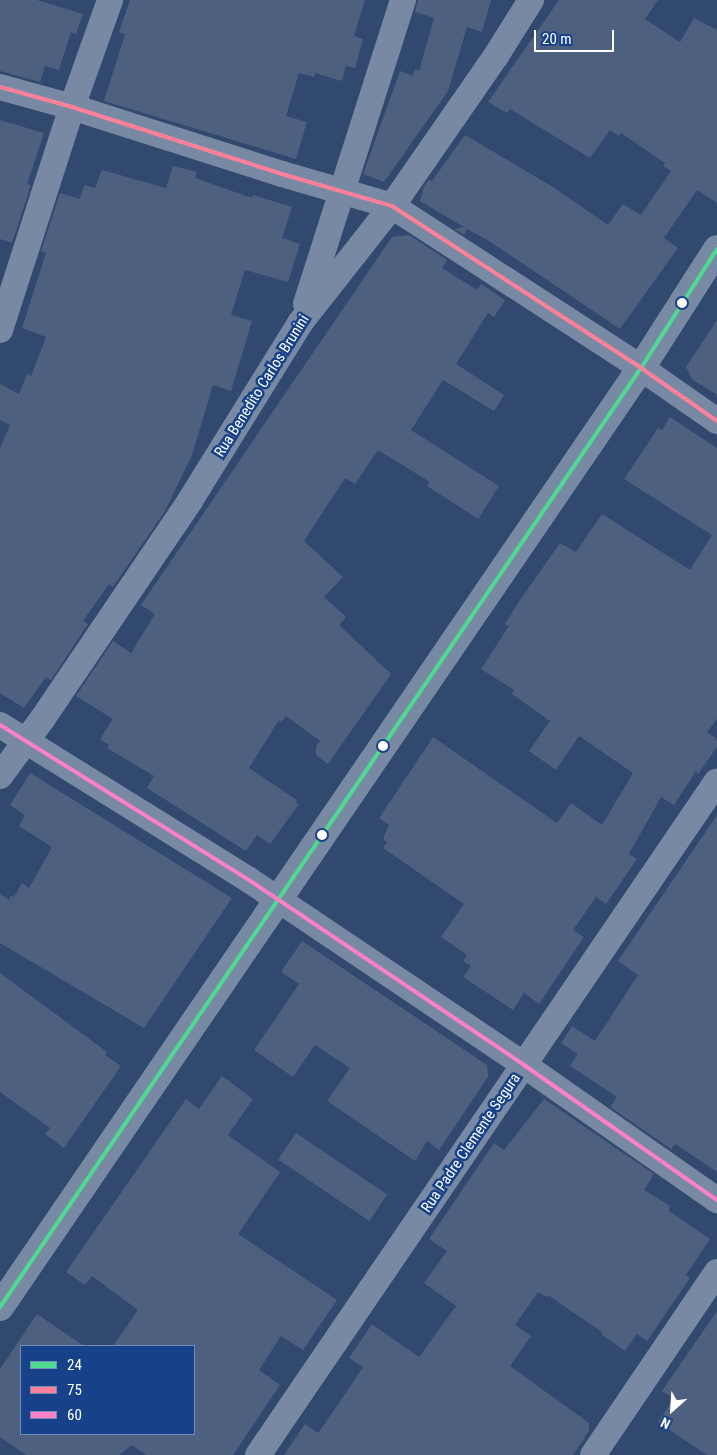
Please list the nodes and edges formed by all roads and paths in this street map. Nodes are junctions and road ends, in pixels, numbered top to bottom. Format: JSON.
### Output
{"nodes":[{"id":1,"x":110,"y":0,"type":"edge"},
{"id":2,"x":403,"y":0,"type":"edge"},
{"id":3,"x":531,"y":0,"type":"edge"},
{"id":4,"x":0,"y":87,"type":"edge"},
{"id":5,"x":72,"y":107,"type":"junction"},
{"id":6,"x":343,"y":192,"type":"junction"},
{"id":7,"x":392,"y":206,"type":"junction"},
{"id":8,"x":717,"y":249,"type":"edge"},
{"id":9,"x":300,"y":323,"type":"junction"},
{"id":10,"x":0,"y":330,"type":"edge"},
{"id":11,"x":641,"y":368,"type":"junction"},
{"id":12,"x":717,"y":421,"type":"edge"},
{"id":13,"x":0,"y":725,"type":"edge"},
{"id":14,"x":26,"y":741,"type":"junction"},
{"id":15,"x":0,"y":776,"type":"edge"},
{"id":16,"x":717,"y":781,"type":"edge"},
{"id":17,"x":279,"y":900,"type":"junction"},
{"id":18,"x":524,"y":1066,"type":"junction"},
{"id":19,"x":717,"y":1200,"type":"edge"},
{"id":20,"x":717,"y":1272,"type":"edge"},
{"id":21,"x":0,"y":1307,"type":"edge"},
{"id":22,"x":258,"y":1455,"type":"edge"},
{"id":23,"x":593,"y":1455,"type":"edge"}],
"edges":[{"from":1,"to":5,"type":"street"},
{"from":2,"to":6,"type":"street"},
{"from":3,"to":7,"type":"street","name":"Rua Benedito Carlos Brunini"},
{"from":4,"to":5,"type":"street"},
{"from":5,"to":6,"type":"street"},
{"from":5,"to":10,"type":"street"},
{"from":6,"to":7,"type":"street"},
{"from":6,"to":9,"type":"street"},
{"from":7,"to":9,"type":"street","name":"Rua Benedito Carlos Brunini"},
{"from":7,"to":11,"type":"street"},
{"from":8,"to":11,"type":"street"},
{"from":9,"to":14,"type":"street","name":"Rua Benedito Carlos Brunini"},
{"from":11,"to":12,"type":"street"},
{"from":11,"to":17,"type":"street"},
{"from":13,"to":14,"type":"street"},
{"from":14,"to":15,"type":"street","name":"Rua Benedito Carlos Brunini"},
{"from":14,"to":17,"type":"street"},
{"from":16,"to":18,"type":"street","name":"Rua Padre Clemente Segura"},
{"from":17,"to":18,"type":"street"},
{"from":17,"to":21,"type":"street"},
{"from":18,"to":19,"type":"street"},
{"from":18,"to":22,"type":"street","name":"Rua Padre Clemente Segura"},
{"from":20,"to":23,"type":"street"}]}
